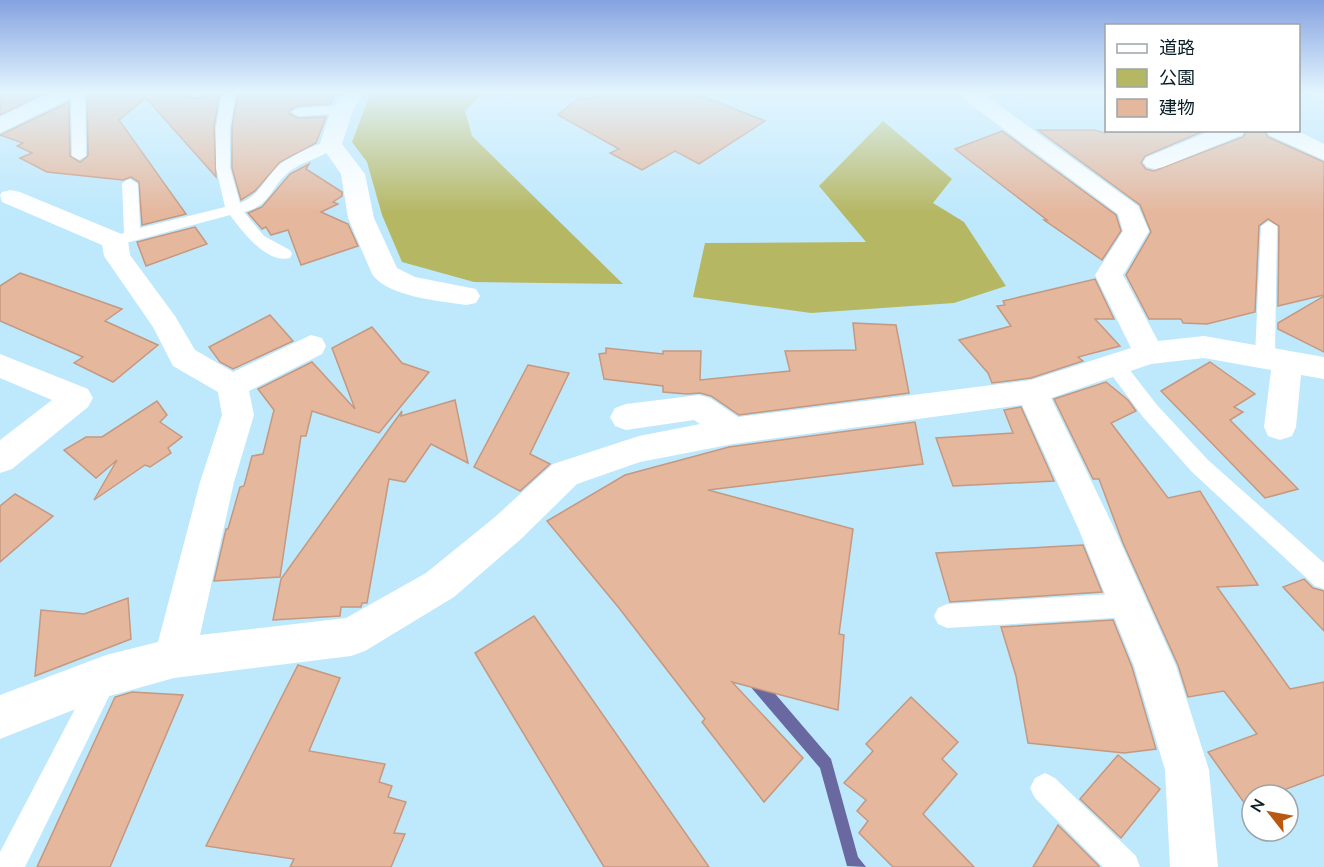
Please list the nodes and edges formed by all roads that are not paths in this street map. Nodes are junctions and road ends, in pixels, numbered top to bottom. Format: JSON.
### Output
{"nodes":[{"id":1,"x":79,"y":132,"type":"edge"},
{"id":2,"x":223,"y":132,"type":"edge"},
{"id":3,"x":325,"y":132,"type":"edge"},
{"id":4,"x":341,"y":132,"type":"edge"},
{"id":5,"x":1022,"y":132,"type":"edge"},
{"id":6,"x":1228,"y":132,"type":"edge"},
{"id":7,"x":1282,"y":132,"type":"edge"},
{"id":8,"x":1324,"y":153,"type":"edge"},
{"id":9,"x":79,"y":156,"type":"dead end"},
{"id":10,"x":1155,"y":162,"type":"dead end"},
{"id":11,"x":130,"y":184,"type":"dead end"},
{"id":12,"x":11,"y":197,"type":"dead end"},
{"id":13,"x":234,"y":210,"type":"junction"},
{"id":14,"x":1269,"y":225,"type":"dead end"},
{"id":15,"x":124,"y":238,"type":"junction"},
{"id":16,"x":284,"y":254,"type":"dead end"},
{"id":17,"x":466,"y":296,"type":"dead end"},
{"id":18,"x":311,"y":346,"type":"dead end"},
{"id":19,"x":1149,"y":353,"type":"junction"},
{"id":20,"x":1276,"y":359,"type":"junction"},
{"id":21,"x":0,"y":365,"type":"edge"},
{"id":22,"x":1115,"y":365,"type":"junction"},
{"id":23,"x":1324,"y":368,"type":"edge"},
{"id":24,"x":232,"y":386,"type":"junction"},
{"id":25,"x":1032,"y":392,"type":"junction"},
{"id":26,"x":626,"y":417,"type":"dead end"},
{"id":27,"x":1280,"y":427,"type":"dead end"},
{"id":28,"x":733,"y":430,"type":"junction"},
{"id":29,"x":0,"y":459,"type":"edge"},
{"id":30,"x":1324,"y":578,"type":"edge"},
{"id":31,"x":1129,"y":605,"type":"junction"},
{"id":32,"x":947,"y":616,"type":"dead end"},
{"id":33,"x":174,"y":658,"type":"junction"},
{"id":34,"x":106,"y":676,"type":"junction"},
{"id":35,"x":0,"y":717,"type":"edge"},
{"id":36,"x":1045,"y":788,"type":"dead end"},
{"id":37,"x":9,"y":867,"type":"edge"},
{"id":38,"x":1125,"y":867,"type":"edge"},
{"id":39,"x":1194,"y":867,"type":"edge"}],
"edges":[{"from":1,"to":9,"type":"lane"},
{"from":2,"to":13,"type":"lane"},
{"from":3,"to":13,"type":"lane"},
{"from":4,"to":17,"type":"street"},
{"from":5,"to":19,"type":"street"},
{"from":6,"to":10,"type":"street"},
{"from":7,"to":8,"type":"street"},
{"from":11,"to":15,"type":"lane"},
{"from":12,"to":15,"type":"street"},
{"from":13,"to":15,"type":"lane"},
{"from":13,"to":16,"type":"lane"},
{"from":14,"to":20,"type":"lane"},
{"from":15,"to":24,"type":"street"},
{"from":18,"to":24,"type":"street"},
{"from":19,"to":20,"type":"street"},
{"from":19,"to":22,"type":"street"},
{"from":20,"to":23,"type":"street"},
{"from":20,"to":27,"type":"street"},
{"from":21,"to":29,"type":"street"},
{"from":22,"to":25,"type":"street"},
{"from":22,"to":30,"type":"lane"},
{"from":24,"to":33,"type":"street"},
{"from":25,"to":28,"type":"street"},
{"from":25,"to":31,"type":"street"},
{"from":26,"to":28,"type":"street"},
{"from":28,"to":33,"type":"street"},
{"from":31,"to":32,"type":"lane"},
{"from":31,"to":39,"type":"street"},
{"from":33,"to":34,"type":"street"},
{"from":34,"to":35,"type":"street"},
{"from":34,"to":37,"type":"lane"},
{"from":36,"to":38,"type":"lane"}]}
